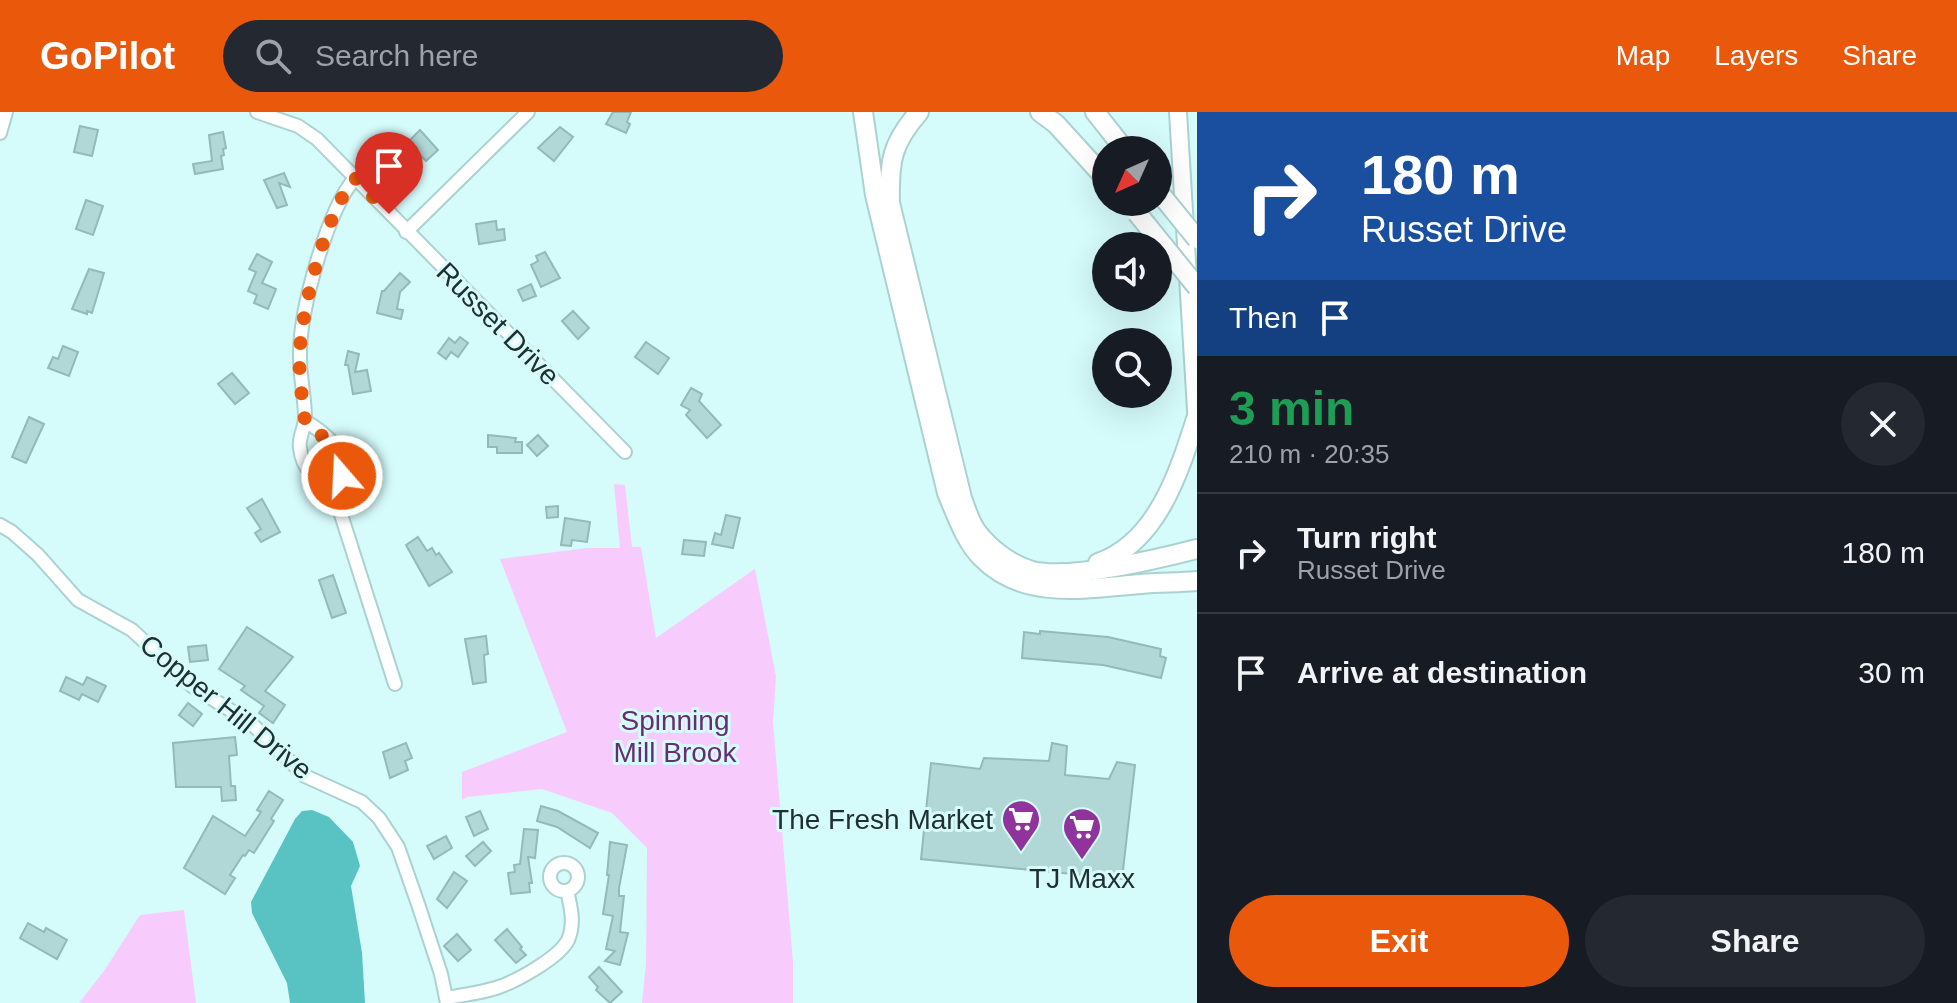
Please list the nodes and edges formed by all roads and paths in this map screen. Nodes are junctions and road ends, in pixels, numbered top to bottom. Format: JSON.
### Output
{"nodes":[{"id":1,"x":6,"y":112,"type":"edge"},
{"id":2,"x":257,"y":112,"type":"edge"},
{"id":3,"x":528,"y":112,"type":"edge"},
{"id":4,"x":863,"y":112,"type":"edge"},
{"id":5,"x":919,"y":112,"type":"edge"},
{"id":6,"x":1040,"y":112,"type":"edge"},
{"id":7,"x":1059,"y":112,"type":"edge"},
{"id":8,"x":1095,"y":112,"type":"edge"},
{"id":9,"x":1178,"y":112,"type":"edge"},
{"id":10,"x":0,"y":133,"type":"edge"},
{"id":11,"x":1114,"y":136,"type":"edge"},
{"id":12,"x":1092,"y":157,"type":"edge"},
{"id":13,"x":1092,"y":161,"type":"edge"},
{"id":14,"x":355,"y":178,"type":"junction"},
{"id":15,"x":1172,"y":208,"type":"edge"},
{"id":16,"x":1139,"y":216,"type":"edge"},
{"id":17,"x":406,"y":232,"type":"junction"},
{"id":18,"x":1197,"y":239,"type":"edge"},
{"id":19,"x":1197,"y":287,"type":"edge"},
{"id":20,"x":1196,"y":419,"type":"edge"},
{"id":21,"x":305,"y":421,"type":"junction"},
{"id":22,"x":1197,"y":426,"type":"edge"},
{"id":23,"x":625,"y":452,"type":"dead end"},
{"id":24,"x":331,"y":483,"type":"junction"},
{"id":25,"x":0,"y":525,"type":"edge"},
{"id":26,"x":1197,"y":549,"type":"edge"},
{"id":27,"x":1073,"y":572,"type":"junction"},
{"id":28,"x":1197,"y":581,"type":"edge"},
{"id":29,"x":395,"y":684,"type":"dead end"},
{"id":30,"x":567,"y":891,"type":"dead end"},
{"id":31,"x":446,"y":1001,"type":"edge"}],
"edges":[{"from":1,"to":10,"type":"street"},
{"from":2,"to":14,"type":"street","name":"Russet Drive"},
{"from":3,"to":17,"type":"street"},
{"from":4,"to":28,"type":"highway"},
{"from":5,"to":27,"type":"highway"},
{"from":6,"to":13,"type":"highway"},
{"from":7,"to":12,"type":"highway"},
{"from":8,"to":11,"type":"highway"},
{"from":9,"to":20,"type":"main road"},
{"from":14,"to":17,"type":"street","name":"Russet Drive"},
{"from":14,"to":21,"type":"street"},
{"from":15,"to":18,"type":"highway","bridge":true},
{"from":16,"to":19,"type":"highway","bridge":true},
{"from":17,"to":23,"type":"street","name":"Russet Drive"},
{"from":20,"to":22,"type":"main road"},
{"from":20,"to":27,"type":"highway"},
{"from":21,"to":24,"type":"street"},
{"from":21,"to":24,"type":"street"},
{"from":24,"to":29,"type":"street"},
{"from":25,"to":31,"type":"street","name":"Copper Hill Drive"},
{"from":26,"to":27,"type":"highway"},
{"from":30,"to":31,"type":"street"}]}
